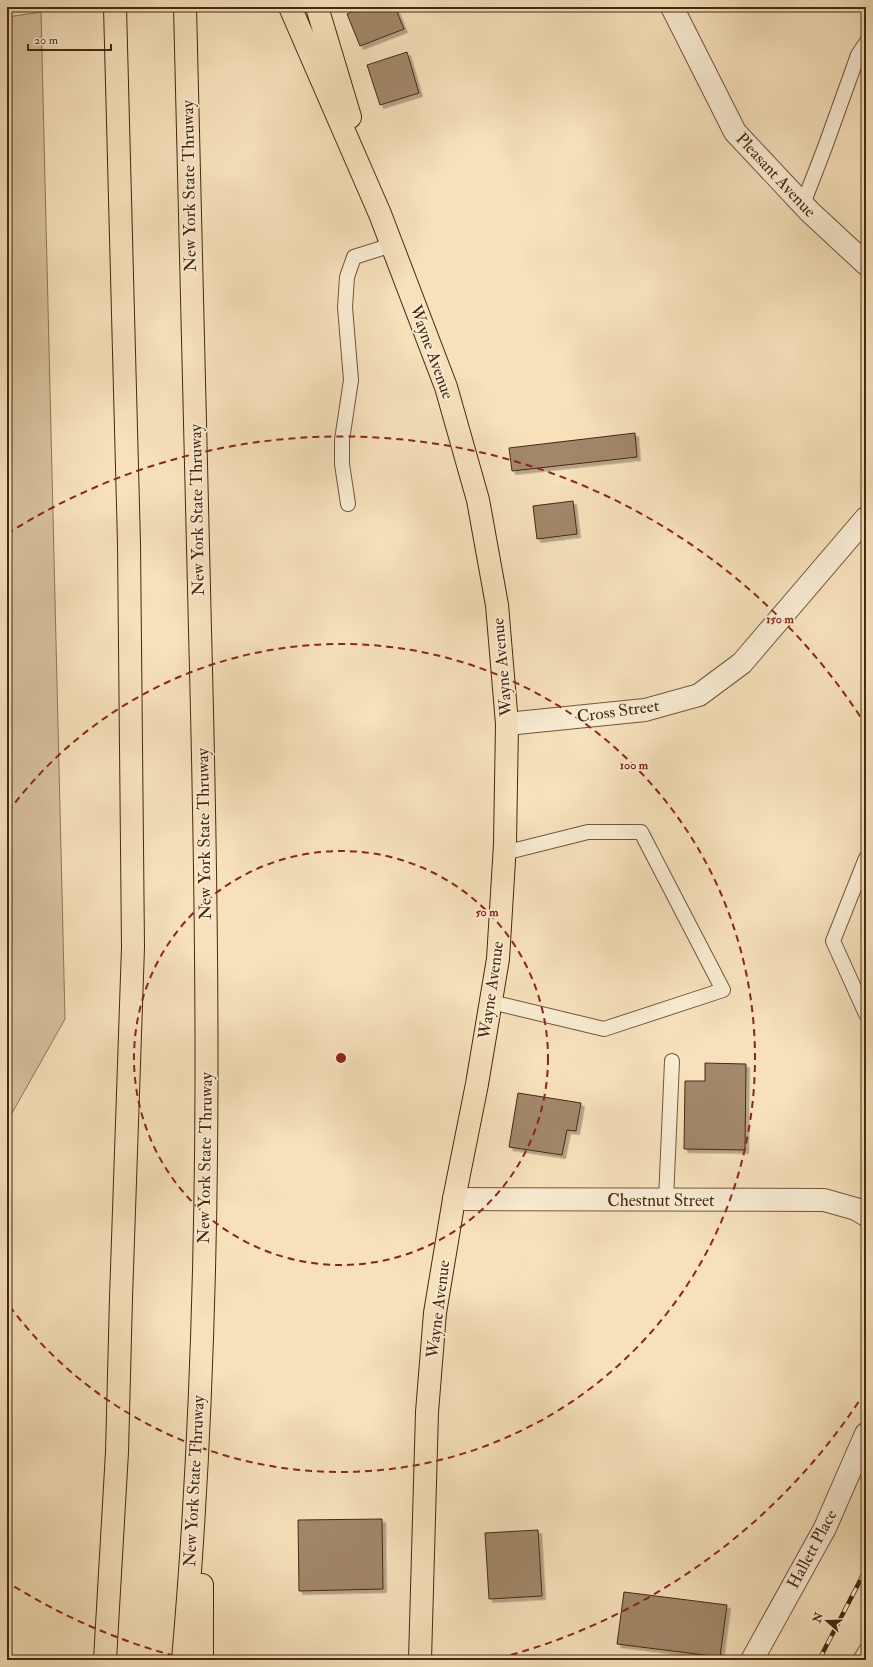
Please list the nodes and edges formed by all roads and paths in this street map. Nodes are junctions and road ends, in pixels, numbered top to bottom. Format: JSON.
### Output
{"nodes":[{"id":1,"x":115,"y":7,"type":"edge"},
{"id":2,"x":184,"y":7,"type":"edge"},
{"id":3,"x":290,"y":7,"type":"edge"},
{"id":4,"x":317,"y":7,"type":"edge"},
{"id":5,"x":672,"y":7,"type":"edge"},
{"id":6,"x":866,"y":43,"type":"edge"},
{"id":7,"x":803,"y":204,"type":"junction"},
{"id":8,"x":380,"y":214,"type":"junction"},
{"id":9,"x":392,"y":245,"type":"junction"},
{"id":10,"x":866,"y":264,"type":"edge"},
{"id":11,"x":348,"y":504,"type":"dead end"},
{"id":12,"x":866,"y":518,"type":"edge"},
{"id":13,"x":507,"y":724,"type":"junction"},
{"id":14,"x":504,"y":853,"type":"junction"},
{"id":15,"x":866,"y":858,"type":"edge"},
{"id":16,"x":491,"y":1002,"type":"junction"},
{"id":17,"x":866,"y":1014,"type":"edge"},
{"id":18,"x":672,"y":1060,"type":"dead end"},
{"id":19,"x":454,"y":1199,"type":"junction"},
{"id":20,"x":666,"y":1200,"type":"junction"},
{"id":21,"x":866,"y":1215,"type":"edge"},
{"id":22,"x":866,"y":1434,"type":"edge"},
{"id":23,"x":197,"y":1452,"type":"junction"},
{"id":24,"x":866,"y":1650,"type":"edge"},
{"id":25,"x":105,"y":1660,"type":"edge"},
{"id":26,"x":183,"y":1660,"type":"edge"},
{"id":27,"x":202,"y":1660,"type":"edge"},
{"id":28,"x":420,"y":1660,"type":"edge"},
{"id":29,"x":752,"y":1660,"type":"edge"},
{"id":30,"x":860,"y":1660,"type":"edge"}],
"edges":[{"from":1,"to":25,"type":"main road"},
{"from":2,"to":23,"type":"main road","name":"New York State Thruway"},
{"from":3,"to":8,"type":"main road","name":"Wayne Avenue"},
{"from":4,"to":8,"type":"main road","name":"Wayne Avenue"},
{"from":5,"to":7,"type":"street","name":"Pleasant Avenue"},
{"from":6,"to":7,"type":"lane"},
{"from":7,"to":10,"type":"street","name":"Pleasant Avenue"},
{"from":8,"to":9,"type":"main road","name":"Wayne Avenue"},
{"from":9,"to":11,"type":"lane"},
{"from":9,"to":13,"type":"main road","name":"Wayne Avenue"},
{"from":12,"to":13,"type":"street","name":"Cross Street"},
{"from":13,"to":14,"type":"main road","name":"Wayne Avenue"},
{"from":14,"to":16,"type":"main road","name":"Wayne Avenue"},
{"from":14,"to":16,"type":"lane"},
{"from":15,"to":17,"type":"lane"},
{"from":16,"to":19,"type":"main road","name":"Wayne Avenue"},
{"from":18,"to":20,"type":"lane"},
{"from":19,"to":20,"type":"street","name":"Chestnut Street"},
{"from":19,"to":28,"type":"main road","name":"Wayne Avenue"},
{"from":20,"to":21,"type":"street","name":"Chestnut Street"},
{"from":22,"to":29,"type":"street","name":"Hallett Place"},
{"from":23,"to":26,"type":"main road","name":"New York State Thruway"},
{"from":23,"to":27,"type":"main road"},
{"from":24,"to":30,"type":"lane"}]}
